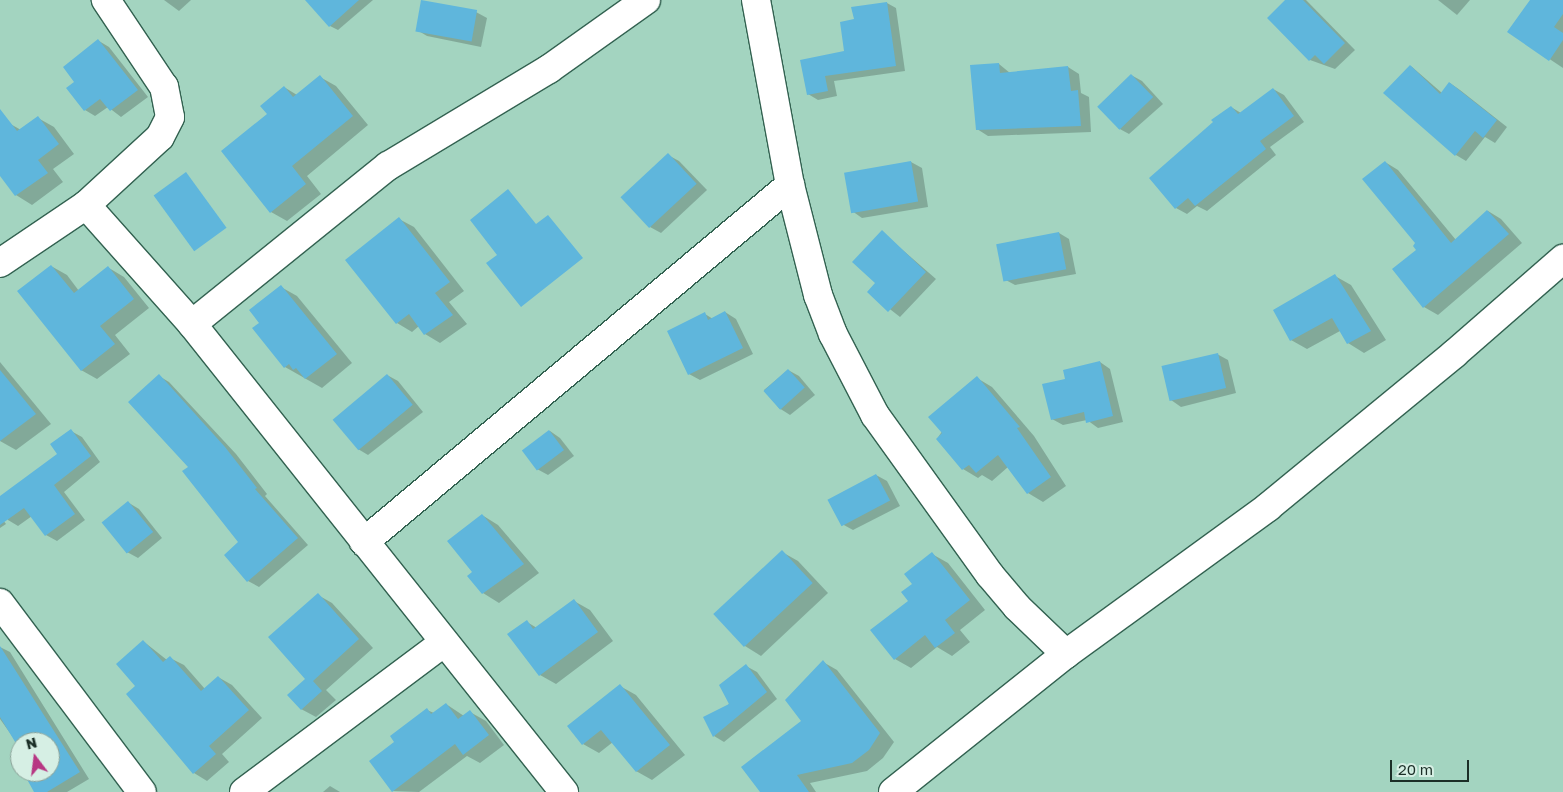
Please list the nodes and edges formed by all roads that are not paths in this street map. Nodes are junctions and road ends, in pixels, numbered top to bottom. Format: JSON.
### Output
{"nodes":[{"id":1,"x":106,"y":0,"type":"edge"},
{"id":2,"x":646,"y":0,"type":"edge"},
{"id":3,"x":756,"y":0,"type":"edge"},
{"id":4,"x":790,"y":185,"type":"junction"},
{"id":5,"x":86,"y":205,"type":"junction"},
{"id":6,"x":1563,"y":258,"type":"edge"},
{"id":7,"x":0,"y":263,"type":"edge"},
{"id":8,"x":192,"y":324,"type":"junction"},
{"id":9,"x":364,"y":542,"type":"junction"},
{"id":10,"x":0,"y":603,"type":"edge"},
{"id":11,"x":443,"y":643,"type":"junction"},
{"id":12,"x":1066,"y":654,"type":"junction"},
{"id":13,"x":142,"y":792,"type":"edge"},
{"id":14,"x":244,"y":792,"type":"edge"},
{"id":15,"x":564,"y":792,"type":"edge"},
{"id":16,"x":893,"y":792,"type":"edge"}],
"edges":[{"from":1,"to":5,"type":"street"},
{"from":2,"to":8,"type":"street"},
{"from":3,"to":4,"type":"street"},
{"from":4,"to":9,"type":"street"},
{"from":4,"to":12,"type":"street"},
{"from":5,"to":7,"type":"street"},
{"from":5,"to":8,"type":"street"},
{"from":6,"to":12,"type":"street"},
{"from":8,"to":9,"type":"street"},
{"from":9,"to":11,"type":"street"},
{"from":10,"to":13,"type":"street"},
{"from":11,"to":14,"type":"street"},
{"from":11,"to":15,"type":"street"},
{"from":12,"to":16,"type":"street"}]}
